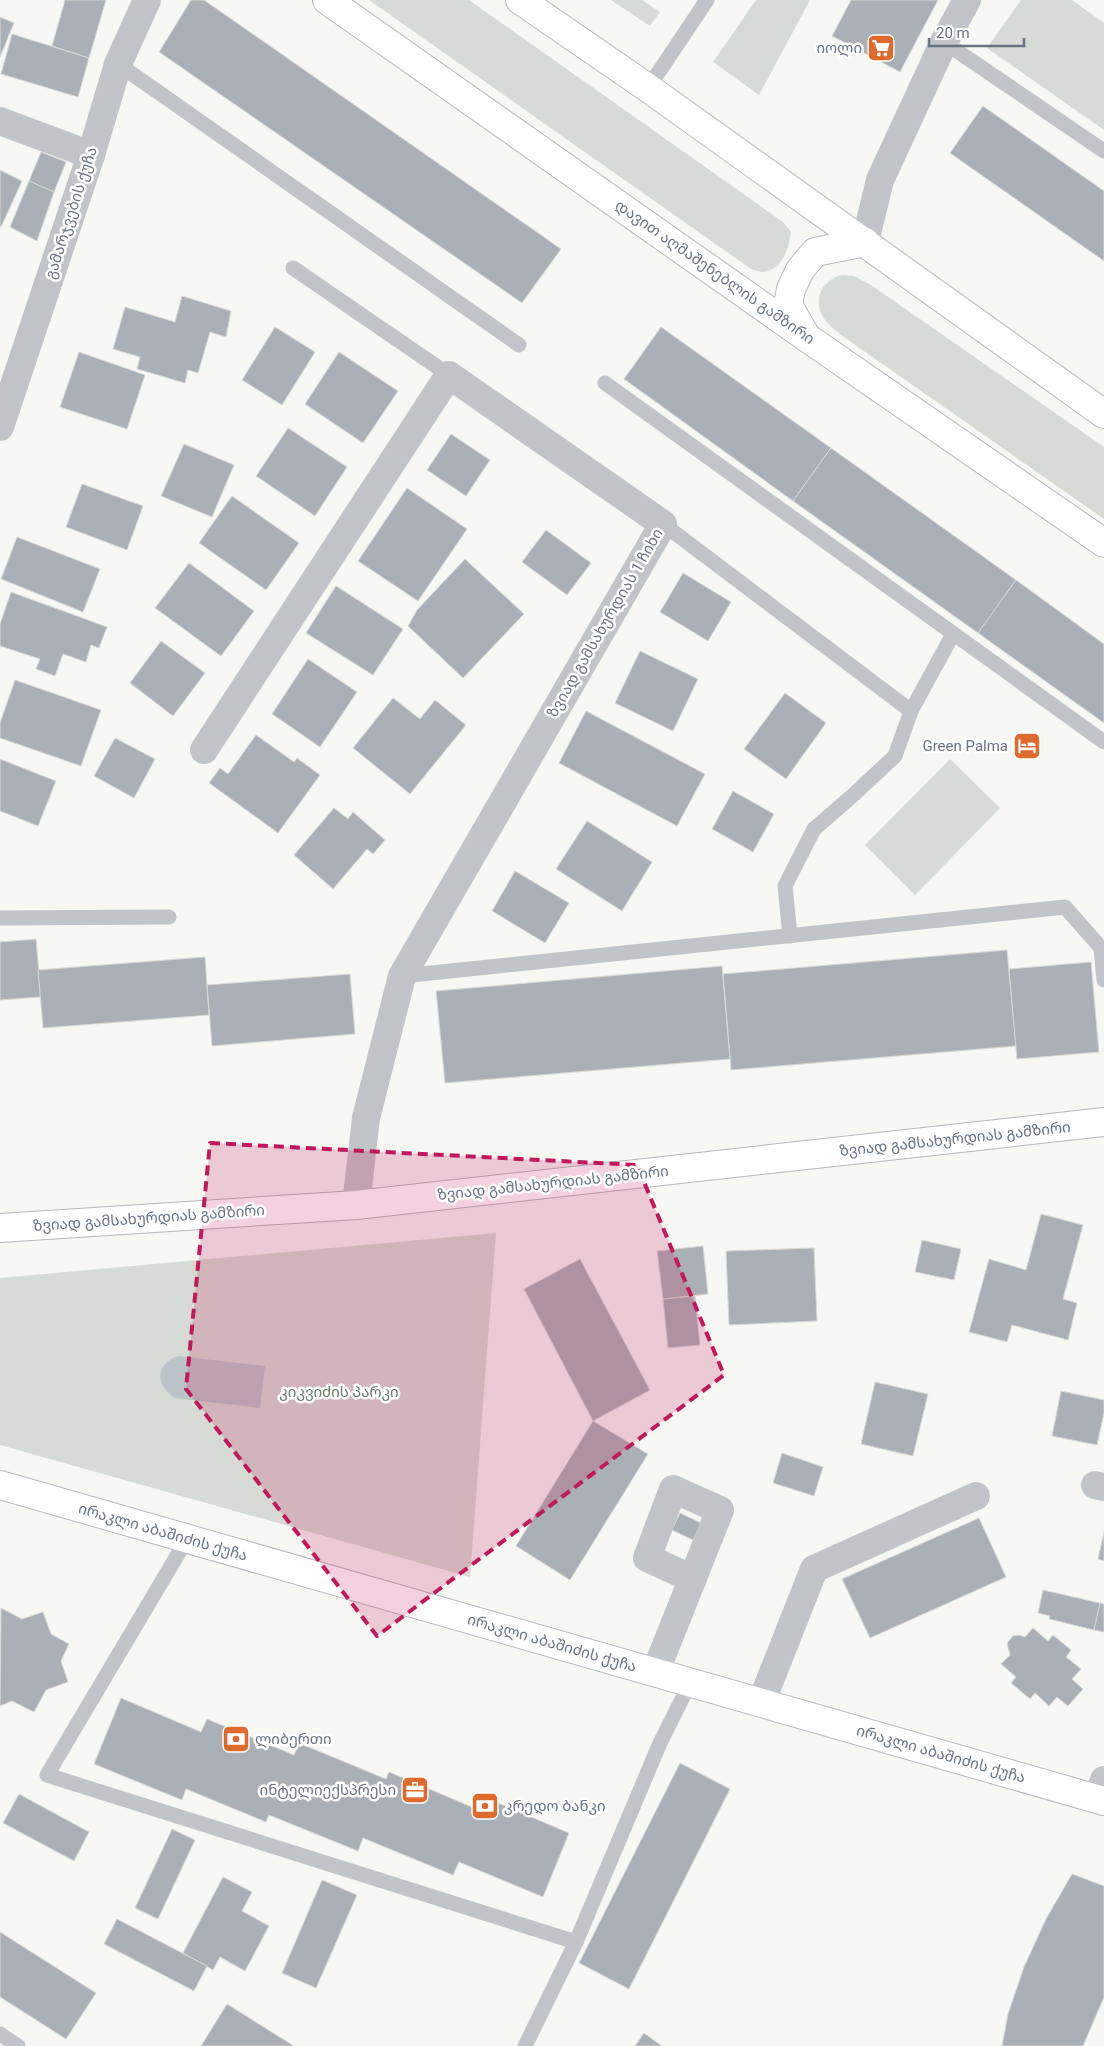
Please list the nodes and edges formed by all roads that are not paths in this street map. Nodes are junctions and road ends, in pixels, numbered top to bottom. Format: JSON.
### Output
{"nodes":[{"id":1,"x":147,"y":0,"type":"edge"},
{"id":2,"x":327,"y":0,"type":"edge"},
{"id":3,"x":520,"y":0,"type":"edge"},
{"id":4,"x":707,"y":0,"type":"edge"},
{"id":5,"x":968,"y":0,"type":"edge"},
{"id":6,"x":944,"y":42,"type":"junction"},
{"id":7,"x":118,"y":64,"type":"junction"},
{"id":8,"x":648,"y":88,"type":"junction"},
{"id":9,"x":0,"y":121,"type":"edge"},
{"id":10,"x":1104,"y":151,"type":"edge"},
{"id":11,"x":91,"y":155,"type":"junction"},
{"id":12,"x":865,"y":242,"type":"junction"},
{"id":13,"x":292,"y":268,"type":"dead end"},
{"id":14,"x":806,"y":337,"type":"junction"},
{"id":15,"x":519,"y":345,"type":"dead end"},
{"id":16,"x":449,"y":375,"type":"junction"},
{"id":17,"x":605,"y":383,"type":"dead end"},
{"id":18,"x":1104,"y":414,"type":"edge"},
{"id":19,"x":1,"y":421,"type":"edge"},
{"id":20,"x":663,"y":524,"type":"junction"},
{"id":21,"x":1104,"y":543,"type":"edge"},
{"id":22,"x":953,"y":634,"type":"junction"},
{"id":23,"x":911,"y":711,"type":"junction"},
{"id":24,"x":1104,"y":742,"type":"edge"},
{"id":25,"x":204,"y":750,"type":"dead end"},
{"id":26,"x":169,"y":917,"type":"dead end"},
{"id":27,"x":0,"y":918,"type":"edge"},
{"id":28,"x":790,"y":936,"type":"junction"},
{"id":29,"x":1102,"y":947,"type":"edge"},
{"id":30,"x":402,"y":976,"type":"junction"},
{"id":31,"x":1104,"y":980,"type":"edge"},
{"id":32,"x":1104,"y":1122,"type":"edge"},
{"id":33,"x":356,"y":1205,"type":"junction"},
{"id":34,"x":0,"y":1228,"type":"edge"},
{"id":35,"x":1,"y":1487,"type":"edge"},
{"id":36,"x":976,"y":1496,"type":"dead end"},
{"id":37,"x":187,"y":1539,"type":"junction"},
{"id":38,"x":693,"y":1579,"type":"dead end"},
{"id":39,"x":655,"y":1673,"type":"junction"},
{"id":40,"x":690,"y":1683,"type":"junction"},
{"id":41,"x":761,"y":1703,"type":"junction"},
{"id":42,"x":1102,"y":1793,"type":"edge"},
{"id":43,"x":576,"y":1942,"type":"junction"},
{"id":44,"x":0,"y":2034,"type":"edge"},
{"id":45,"x":18,"y":2046,"type":"edge"},
{"id":46,"x":525,"y":2046,"type":"edge"}],
"edges":[{"from":1,"to":7,"type":"street","name":"გამარჯვების ქუჩა"},
{"from":2,"to":14,"type":"main road","name":"დავით აღმაშენებლის გამზირი"},
{"from":3,"to":8,"type":"main road"},
{"from":4,"to":8,"type":"lane"},
{"from":5,"to":6,"type":"street"},
{"from":6,"to":10,"type":"lane"},
{"from":6,"to":12,"type":"street"},
{"from":7,"to":11,"type":"street","name":"გამარჯვების ქუჩა"},
{"from":7,"to":15,"type":"lane"},
{"from":8,"to":12,"type":"main road"},
{"from":9,"to":11,"type":"street"},
{"from":11,"to":19,"type":"street","name":"გამარჯვების ქუჩა"},
{"from":12,"to":14,"type":"main road"},
{"from":12,"to":18,"type":"main road"},
{"from":13,"to":16,"type":"lane"},
{"from":14,"to":21,"type":"main road","name":"დავით აღმაშენებლის გამზირი"},
{"from":16,"to":20,"type":"street","name":"ზვიად გამსახურდიას 1 ჩიხი"},
{"from":16,"to":25,"type":"street"},
{"from":17,"to":22,"type":"lane"},
{"from":20,"to":23,"type":"lane"},
{"from":20,"to":30,"type":"street","name":"ზვიად გამსახურდიას 1 ჩიხი"},
{"from":22,"to":23,"type":"lane"},
{"from":22,"to":24,"type":"lane"},
{"from":23,"to":28,"type":"lane"},
{"from":26,"to":27,"type":"lane"},
{"from":28,"to":29,"type":"lane"},
{"from":28,"to":30,"type":"lane"},
{"from":29,"to":31,"type":"lane"},
{"from":30,"to":33,"type":"street","name":"ზვიად გამსახურდიას 1 ჩიხი"},
{"from":32,"to":33,"type":"main road","name":"ზვიად გამსახურდიას გამზირი"},
{"from":33,"to":34,"type":"main road","name":"ზვიად გამსახურდიას გამზირი"},
{"from":35,"to":37,"type":"main road","name":"ირაკლი აბაშიძის ქუჩა"},
{"from":36,"to":41,"type":"street"},
{"from":37,"to":39,"type":"main road","name":"ირაკლი აბაშიძის ქუჩა"},
{"from":37,"to":43,"type":"lane"},
{"from":38,"to":39,"type":"street"},
{"from":39,"to":40,"type":"main road","name":"ირაკლი აბაშიძის ქუჩა"},
{"from":40,"to":41,"type":"main road","name":"ირაკლი აბაშიძის ქუჩა"},
{"from":40,"to":43,"type":"lane"},
{"from":41,"to":42,"type":"main road","name":"ირაკლი აბაშიძის ქუჩა"},
{"from":43,"to":46,"type":"lane"},
{"from":44,"to":45,"type":"lane"}]}
